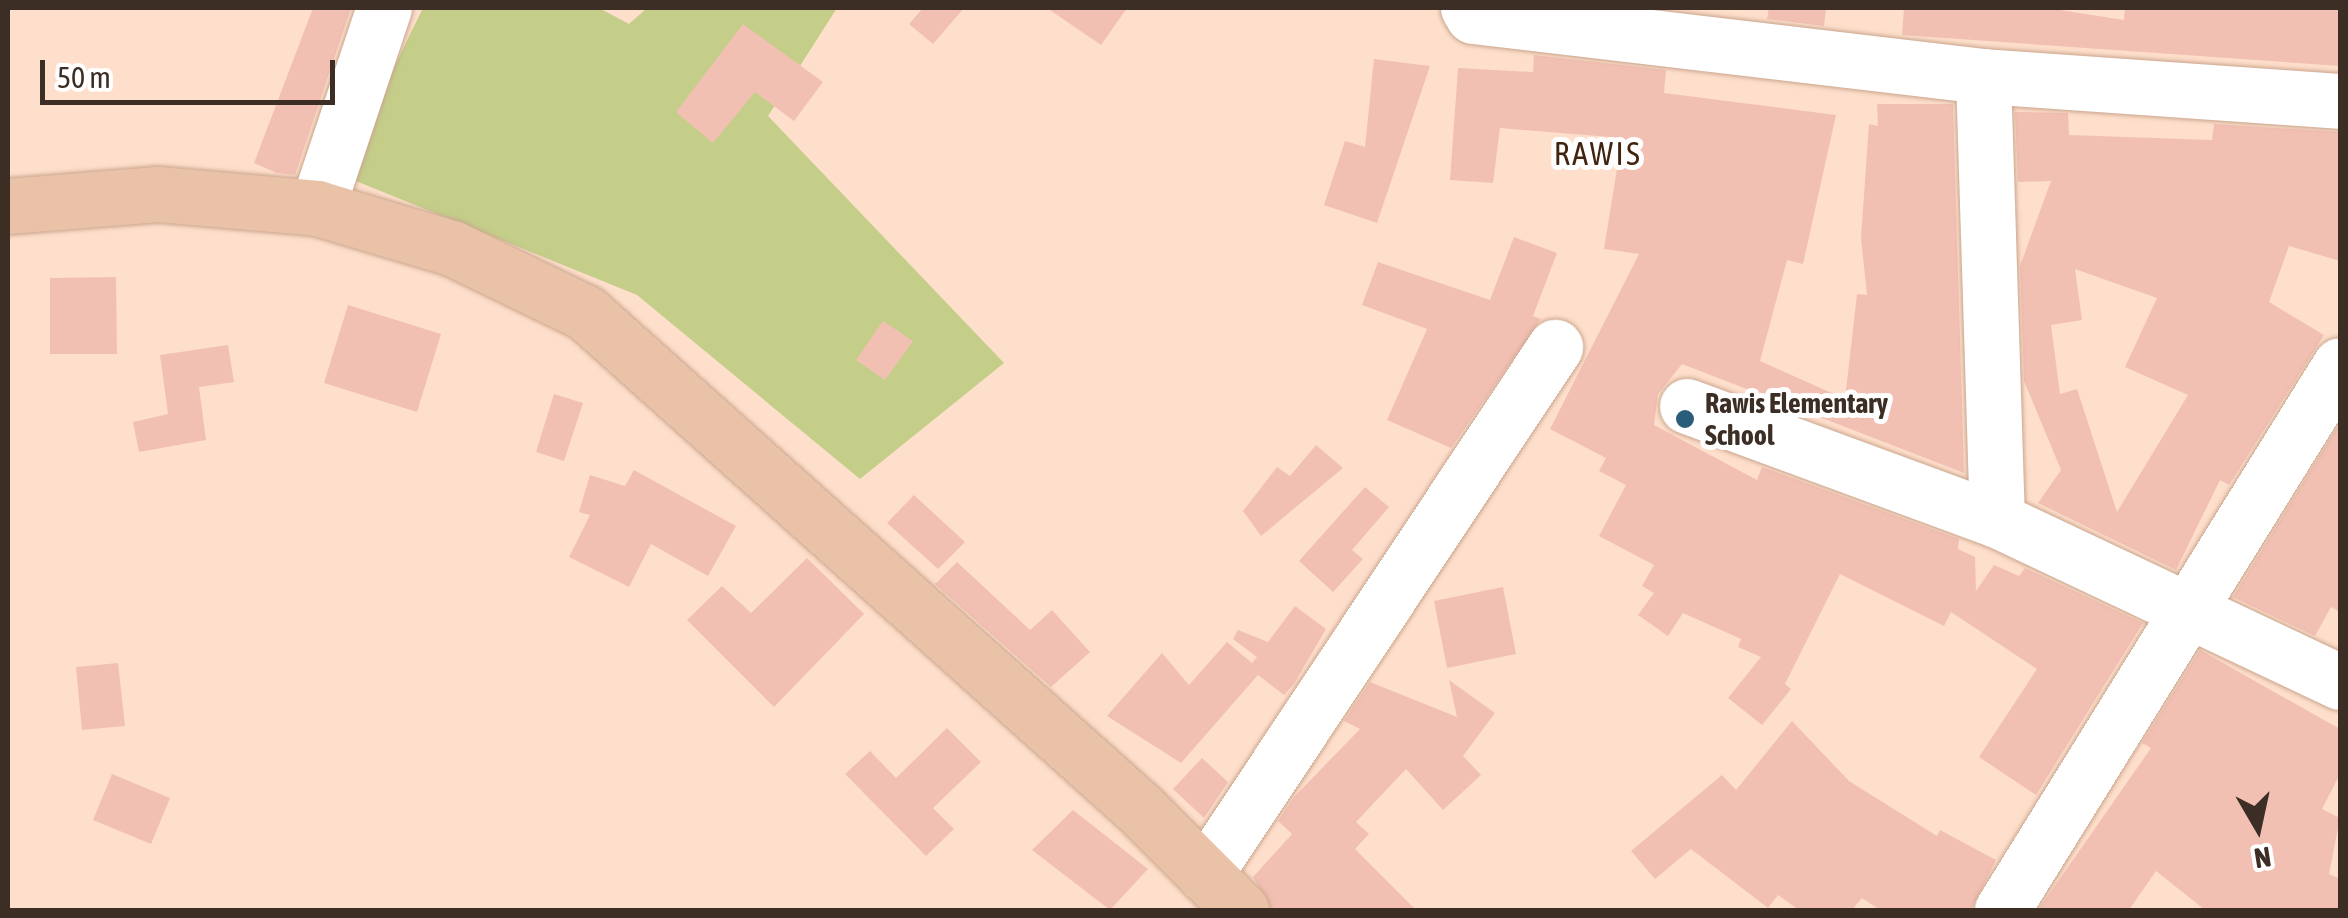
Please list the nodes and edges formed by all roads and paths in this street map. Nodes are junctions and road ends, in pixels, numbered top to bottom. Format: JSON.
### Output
{"nodes":[{"id":1,"x":384,"y":8,"type":"edge"},
{"id":2,"x":1468,"y":8,"type":"edge"},
{"id":3,"x":1983,"y":76,"type":"junction"},
{"id":4,"x":2340,"y":101,"type":"edge"},
{"id":5,"x":8,"y":206,"type":"edge"},
{"id":6,"x":317,"y":208,"type":"junction"},
{"id":7,"x":1555,"y":347,"type":"dead end"},
{"id":8,"x":2340,"y":365,"type":"edge"},
{"id":9,"x":1686,"y":406,"type":"dead end"},
{"id":10,"x":1997,"y":520,"type":"junction"},
{"id":11,"x":2190,"y":616,"type":"junction"},
{"id":12,"x":2340,"y":682,"type":"edge"},
{"id":13,"x":1223,"y":892,"type":"edge"},
{"id":14,"x":2002,"y":910,"type":"edge"}],
"edges":[{"from":1,"to":6,"type":"street"},
{"from":2,"to":3,"type":"street"},
{"from":3,"to":4,"type":"street"},
{"from":3,"to":10,"type":"street"},
{"from":5,"to":6,"type":"main road"},
{"from":6,"to":13,"type":"main road"},
{"from":7,"to":13,"type":"street"},
{"from":8,"to":11,"type":"street"},
{"from":9,"to":10,"type":"street"},
{"from":10,"to":11,"type":"street"},
{"from":11,"to":12,"type":"street"},
{"from":11,"to":14,"type":"street"}]}
